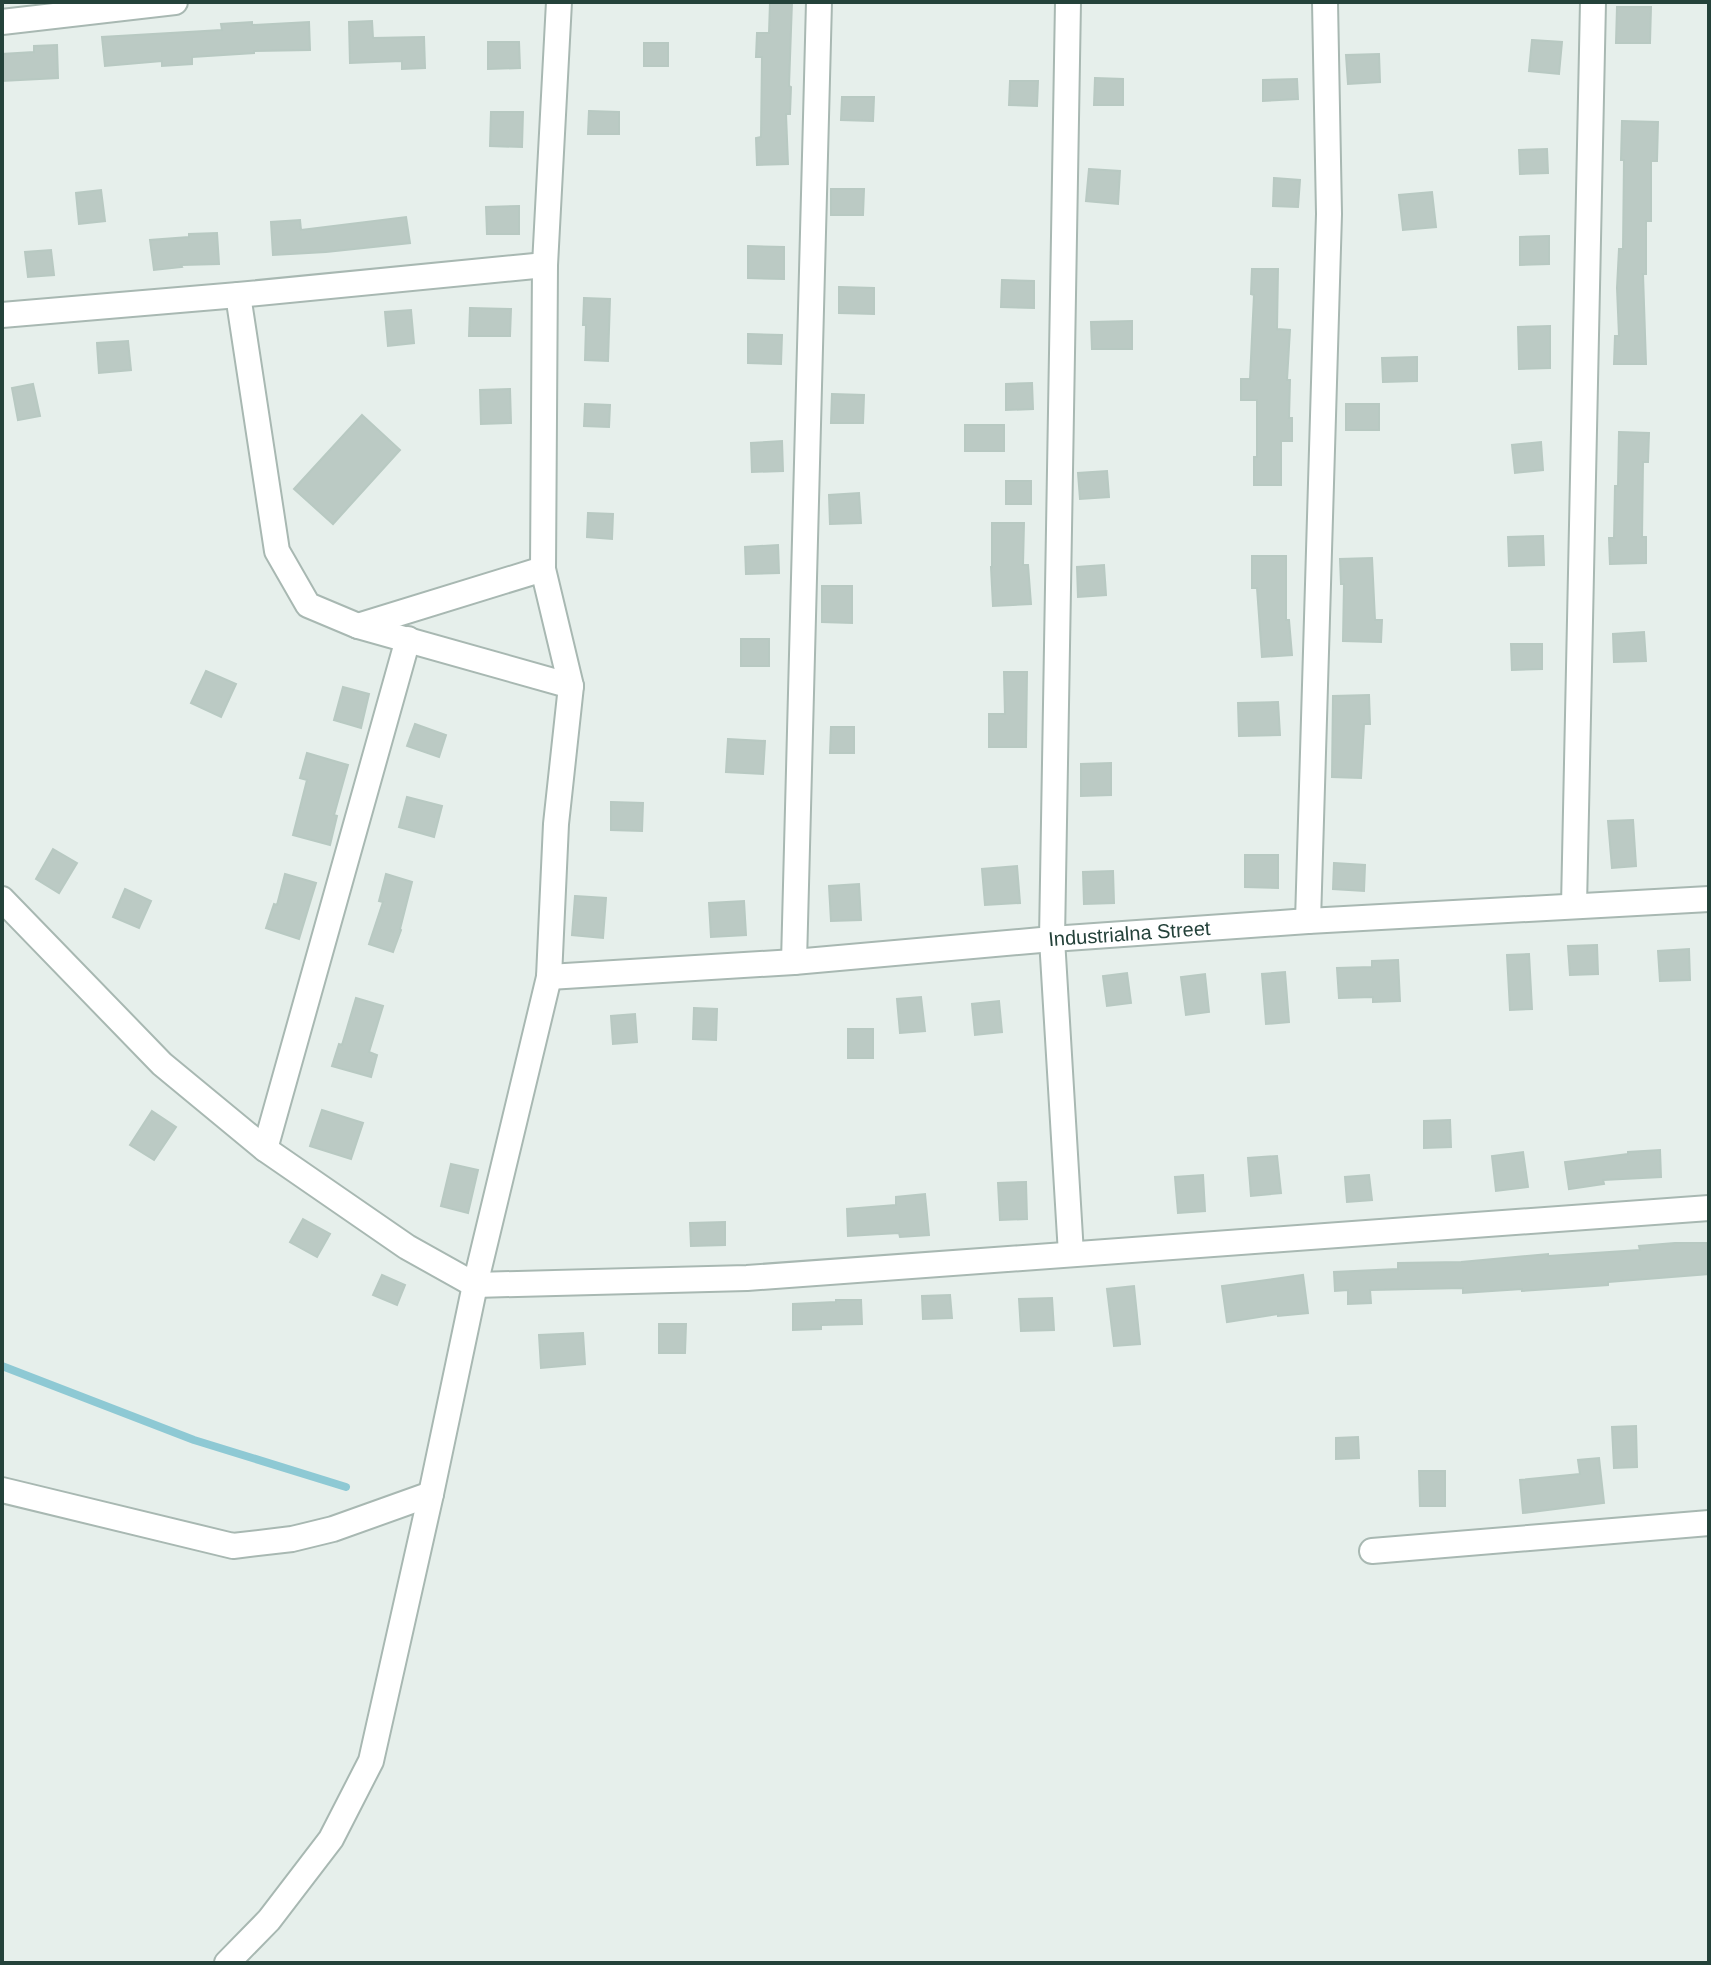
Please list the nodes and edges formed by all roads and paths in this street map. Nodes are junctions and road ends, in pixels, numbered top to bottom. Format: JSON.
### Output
{"nodes":[{"id":1,"x":175,"y":2,"type":"edge"},
{"id":2,"x":559,"y":2,"type":"edge"},
{"id":3,"x":819,"y":2,"type":"edge"},
{"id":4,"x":1068,"y":2,"type":"edge"},
{"id":5,"x":1325,"y":2,"type":"edge"},
{"id":6,"x":1593,"y":2,"type":"edge"},
{"id":7,"x":2,"y":22,"type":"edge"},
{"id":8,"x":545,"y":265,"type":"junction"},
{"id":9,"x":238,"y":295,"type":"junction"},
{"id":10,"x":2,"y":315,"type":"edge"},
{"id":11,"x":543,"y":569,"type":"junction"},
{"id":12,"x":358,"y":626,"type":"junction"},
{"id":13,"x":408,"y":639,"type":"junction"},
{"id":14,"x":571,"y":686,"type":"junction"},
{"id":15,"x":2,"y":899,"type":"edge"},
{"id":16,"x":1709,"y":899,"type":"edge"},
{"id":17,"x":1574,"y":906,"type":"junction"},
{"id":18,"x":1308,"y":921,"type":"junction"},
{"id":19,"x":1052,"y":939,"type":"junction"},
{"id":20,"x":794,"y":962,"type":"junction"},
{"id":21,"x":549,"y":977,"type":"junction"},
{"id":22,"x":265,"y":1149,"type":"junction"},
{"id":23,"x":1709,"y":1208,"type":"edge"},
{"id":24,"x":1071,"y":1254,"type":"junction"},
{"id":25,"x":475,"y":1285,"type":"junction"},
{"id":26,"x":2,"y":1490,"type":"edge"},
{"id":27,"x":431,"y":1494,"type":"junction"},
{"id":28,"x":1709,"y":1523,"type":"edge"},
{"id":29,"x":1372,"y":1551,"type":"dead end"},
{"id":30,"x":227,"y":1963,"type":"edge"}],
"edges":[{"from":1,"to":7,"type":"street"},
{"from":2,"to":8,"type":"street"},
{"from":3,"to":20,"type":"street"},
{"from":4,"to":19,"type":"street"},
{"from":5,"to":18,"type":"street"},
{"from":6,"to":17,"type":"street"},
{"from":8,"to":9,"type":"street"},
{"from":8,"to":11,"type":"street"},
{"from":9,"to":10,"type":"street"},
{"from":9,"to":12,"type":"street"},
{"from":11,"to":12,"type":"street"},
{"from":11,"to":14,"type":"street"},
{"from":12,"to":13,"type":"street"},
{"from":13,"to":14,"type":"street"},
{"from":13,"to":22,"type":"street"},
{"from":14,"to":21,"type":"street"},
{"from":15,"to":22,"type":"street"},
{"from":16,"to":17,"type":"street","name":"Industrialna Street"},
{"from":17,"to":18,"type":"street","name":"Industrialna Street"},
{"from":18,"to":19,"type":"street","name":"Industrialna Street"},
{"from":19,"to":20,"type":"street","name":"Industrialna Street"},
{"from":19,"to":24,"type":"street"},
{"from":20,"to":21,"type":"street","name":"Industrialna Street"},
{"from":21,"to":25,"type":"street"},
{"from":22,"to":25,"type":"street"},
{"from":23,"to":24,"type":"street"},
{"from":24,"to":25,"type":"street"},
{"from":25,"to":27,"type":"street"},
{"from":26,"to":27,"type":"street"},
{"from":27,"to":30,"type":"street"},
{"from":28,"to":29,"type":"street"}]}
